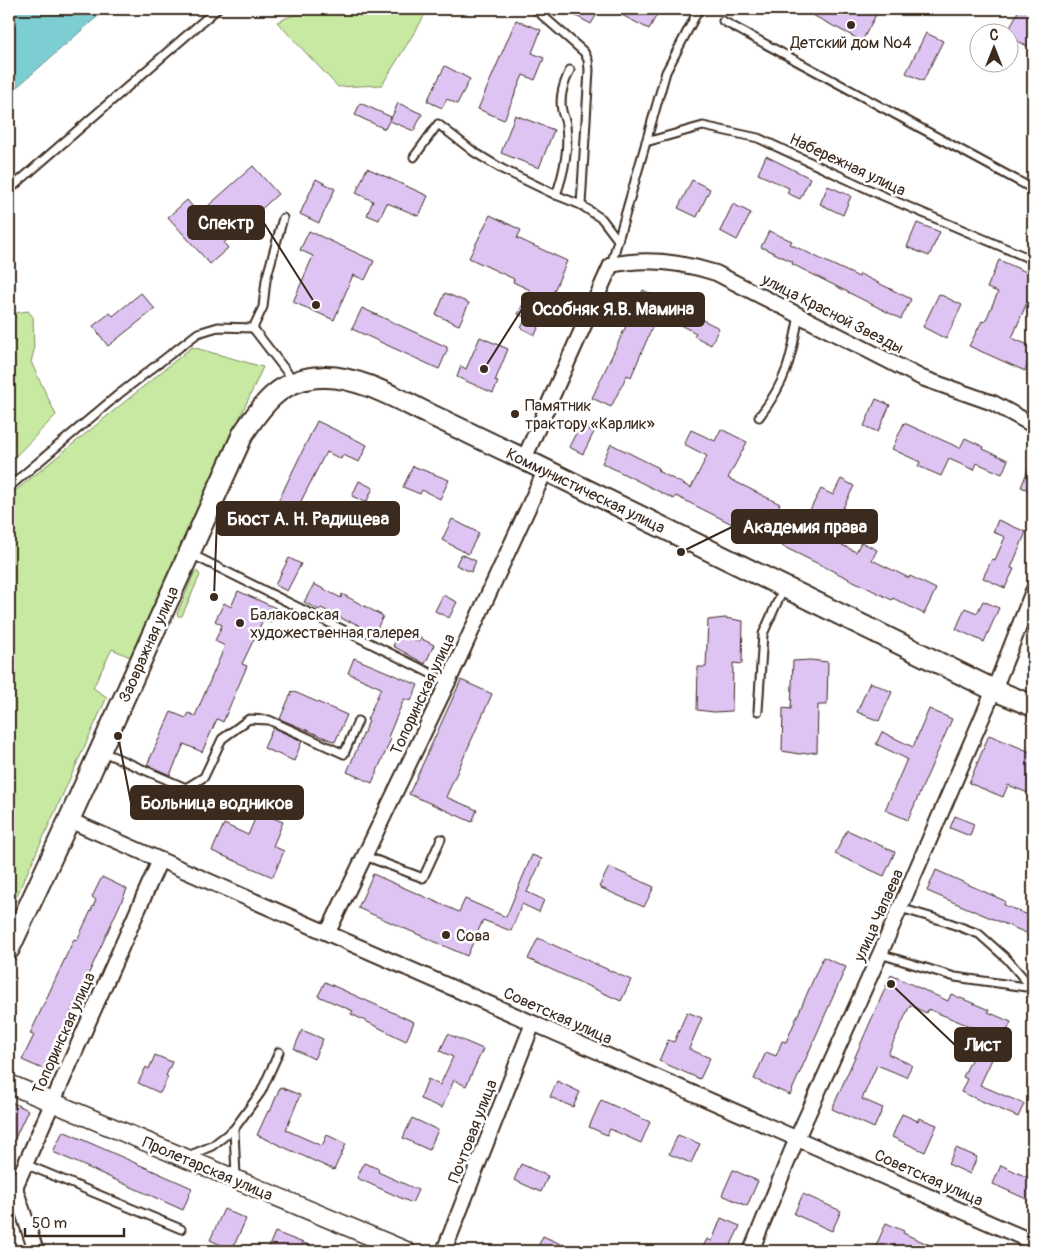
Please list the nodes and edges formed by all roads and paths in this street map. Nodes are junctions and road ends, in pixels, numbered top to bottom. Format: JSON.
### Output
{"nodes":[{"id":1,"x":217,"y":9,"type":"edge"},
{"id":2,"x":536,"y":9,"type":"edge"},
{"id":3,"x":699,"y":9,"type":"edge"},
{"id":4,"x":723,"y":21,"type":"dead end"},
{"id":5,"x":570,"y":70,"type":"dead end"},
{"id":6,"x":646,"y":142,"type":"junction"},
{"id":7,"x":414,"y":158,"type":"dead end"},
{"id":8,"x":1033,"y":189,"type":"edge"},
{"id":9,"x":9,"y":190,"type":"edge"},
{"id":10,"x":556,"y":195,"type":"junction"},
{"id":11,"x":581,"y":205,"type":"junction"},
{"id":12,"x":283,"y":218,"type":"dead end"},
{"id":13,"x":618,"y":240,"type":"junction"},
{"id":14,"x":1033,"y":260,"type":"edge"},
{"id":15,"x":611,"y":265,"type":"junction"},
{"id":16,"x":799,"y":315,"type":"junction"},
{"id":17,"x":252,"y":328,"type":"junction"},
{"id":18,"x":323,"y":376,"type":"joint"},
{"id":19,"x":294,"y":382,"type":"junction"},
{"id":20,"x":759,"y":417,"type":"dead end"},
{"id":21,"x":1033,"y":425,"type":"edge"},
{"id":22,"x":524,"y":459,"type":"junction"},
{"id":23,"x":546,"y":470,"type":"junction"},
{"id":24,"x":9,"y":488,"type":"edge"},
{"id":25,"x":188,"y":553,"type":"junction"},
{"id":26,"x":784,"y":587,"type":"junction"},
{"id":27,"x":1033,"y":591,"type":"edge"},
{"id":28,"x":448,"y":682,"type":"junction"},
{"id":29,"x":994,"y":690,"type":"junction"},
{"id":30,"x":1033,"y":706,"type":"edge"},
{"id":31,"x":758,"y":711,"type":"dead end"},
{"id":32,"x":358,"y":721,"type":"dead end"},
{"id":33,"x":100,"y":751,"type":"junction"},
{"id":34,"x":69,"y":820,"type":"junction"},
{"id":35,"x":441,"y":839,"type":"dead end"},
{"id":36,"x":365,"y":856,"type":"junction"},
{"id":37,"x":160,"y":860,"type":"junction"},
{"id":38,"x":900,"y":908,"type":"junction"},
{"id":39,"x":328,"y":932,"type":"junction"},
{"id":40,"x":9,"y":949,"type":"edge"},
{"id":41,"x":880,"y":954,"type":"junction"},
{"id":42,"x":1033,"y":988,"type":"edge"},
{"id":43,"x":534,"y":1023,"type":"junction"},
{"id":44,"x":279,"y":1052,"type":"dead end"},
{"id":45,"x":9,"y":1084,"type":"edge"},
{"id":46,"x":51,"y":1102,"type":"junction"},
{"id":47,"x":234,"y":1129,"type":"junction"},
{"id":48,"x":797,"y":1138,"type":"junction"},
{"id":49,"x":184,"y":1158,"type":"junction"},
{"id":50,"x":25,"y":1164,"type":"junction"},
{"id":51,"x":236,"y":1180,"type":"junction"},
{"id":52,"x":181,"y":1229,"type":"dead end"},
{"id":53,"x":1033,"y":1242,"type":"edge"},
{"id":54,"x":36,"y":1251,"type":"edge"},
{"id":55,"x":406,"y":1251,"type":"edge"},
{"id":56,"x":444,"y":1251,"type":"edge"},
{"id":57,"x":751,"y":1251,"type":"edge"}],
"edges":[{"from":1,"to":9,"type":"lane"},
{"from":2,"to":11,"type":"lane"},
{"from":3,"to":6,"type":"lane"},
{"from":4,"to":8,"type":"lane"},
{"from":5,"to":10,"type":"lane"},
{"from":6,"to":13,"type":"lane"},
{"from":6,"to":14,"type":"lane","name":"Набережная улица"},
{"from":7,"to":10,"type":"lane"},
{"from":10,"to":11,"type":"lane"},
{"from":11,"to":13,"type":"lane"},
{"from":12,"to":17,"type":"lane"},
{"from":13,"to":15,"type":"lane"},
{"from":15,"to":16,"type":"street","name":"улица Красной Звезды"},
{"from":15,"to":22,"type":"street"},
{"from":16,"to":20,"type":"lane"},
{"from":16,"to":21,"type":"street","name":"улица Красной Звезды"},
{"from":17,"to":19,"type":"lane"},
{"from":17,"to":24,"type":"lane"},
{"from":18,"to":19,"type":"main road","name":"Заовражная улица"},
{"from":18,"to":22,"type":"main road","name":"Коммунистическая улица"},
{"from":19,"to":25,"type":"main road","name":"Заовражная улица"},
{"from":22,"to":23,"type":"main road","name":"Коммунистическая улица"},
{"from":23,"to":26,"type":"main road","name":"Коммунистическая улица"},
{"from":23,"to":28,"type":"street","name":"Топоринская улица"},
{"from":25,"to":28,"type":"lane"},
{"from":25,"to":33,"type":"main road","name":"Заовражная улица"},
{"from":26,"to":29,"type":"main road","name":"Коммунистическая улица"},
{"from":26,"to":31,"type":"lane"},
{"from":27,"to":29,"type":"street","name":"улица Чапаева"},
{"from":28,"to":36,"type":"street","name":"Топоринская улица"},
{"from":29,"to":30,"type":"main road","name":"Коммунистическая улица"},
{"from":29,"to":38,"type":"street","name":"улица Чапаева"},
{"from":32,"to":33,"type":"lane"},
{"from":33,"to":34,"type":"main road","name":"Заовражная улица"},
{"from":34,"to":37,"type":"street","name":"Советская улица"},
{"from":34,"to":40,"type":"main road","name":"Заовражная улица"},
{"from":35,"to":36,"type":"lane"},
{"from":36,"to":39,"type":"street","name":"Топоринская улица"},
{"from":37,"to":39,"type":"street","name":"Советская улица"},
{"from":37,"to":46,"type":"street","name":"Топоринская улица"},
{"from":38,"to":41,"type":"street","name":"улица Чапаева"},
{"from":38,"to":42,"type":"lane"},
{"from":39,"to":43,"type":"street","name":"Советская улица"},
{"from":41,"to":42,"type":"lane"},
{"from":41,"to":48,"type":"street","name":"улица Чапаева"},
{"from":43,"to":48,"type":"street","name":"Советская улица"},
{"from":43,"to":56,"type":"street","name":"Почтовая улица"},
{"from":44,"to":47,"type":"lane"},
{"from":45,"to":46,"type":"street","name":"Пролетарская улица"},
{"from":46,"to":49,"type":"street","name":"Пролетарская улица"},
{"from":46,"to":50,"type":"street","name":"Топоринская улица"},
{"from":47,"to":49,"type":"lane"},
{"from":47,"to":51,"type":"lane"},
{"from":48,"to":53,"type":"street","name":"Советская улица"},
{"from":48,"to":57,"type":"street","name":"улица Чапаева"},
{"from":49,"to":51,"type":"street","name":"Пролетарская улица"},
{"from":50,"to":52,"type":"lane"},
{"from":50,"to":54,"type":"street","name":"Топоринская улица"},
{"from":51,"to":55,"type":"street","name":"Пролетарская улица"}]}
